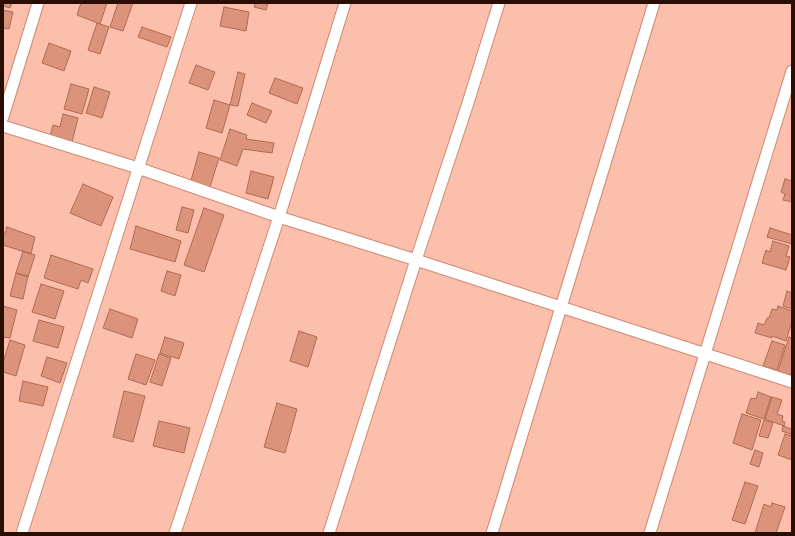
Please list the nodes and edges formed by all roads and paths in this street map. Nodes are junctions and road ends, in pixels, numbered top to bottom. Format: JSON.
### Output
{"nodes":[{"id":1,"x":38,"y":3,"type":"edge"},
{"id":2,"x":191,"y":3,"type":"edge"},
{"id":3,"x":345,"y":3,"type":"edge"},
{"id":4,"x":499,"y":3,"type":"edge"},
{"id":5,"x":654,"y":3,"type":"edge"},
{"id":6,"x":792,"y":71,"type":"edge"},
{"id":7,"x":3,"y":116,"type":"edge"},
{"id":8,"x":3,"y":126,"type":"edge"},
{"id":9,"x":138,"y":168,"type":"junction"},
{"id":10,"x":279,"y":218,"type":"junction"},
{"id":11,"x":416,"y":260,"type":"junction"},
{"id":12,"x":562,"y":306,"type":"junction"},
{"id":13,"x":706,"y":355,"type":"junction"},
{"id":14,"x":792,"y":382,"type":"edge"},
{"id":15,"x":22,"y":533,"type":"edge"},
{"id":16,"x":175,"y":533,"type":"edge"},
{"id":17,"x":329,"y":533,"type":"edge"},
{"id":18,"x":492,"y":533,"type":"edge"},
{"id":19,"x":650,"y":533,"type":"edge"}],
"edges":[{"from":1,"to":7,"type":"street"},
{"from":2,"to":9,"type":"street"},
{"from":3,"to":10,"type":"street"},
{"from":4,"to":11,"type":"street"},
{"from":5,"to":12,"type":"street"},
{"from":6,"to":13,"type":"street"},
{"from":8,"to":9,"type":"street"},
{"from":9,"to":10,"type":"street"},
{"from":9,"to":15,"type":"street"},
{"from":10,"to":11,"type":"street"},
{"from":10,"to":16,"type":"street"},
{"from":11,"to":12,"type":"street"},
{"from":11,"to":17,"type":"street"},
{"from":12,"to":13,"type":"street"},
{"from":12,"to":18,"type":"street"},
{"from":13,"to":14,"type":"street"},
{"from":13,"to":19,"type":"street"}]}
